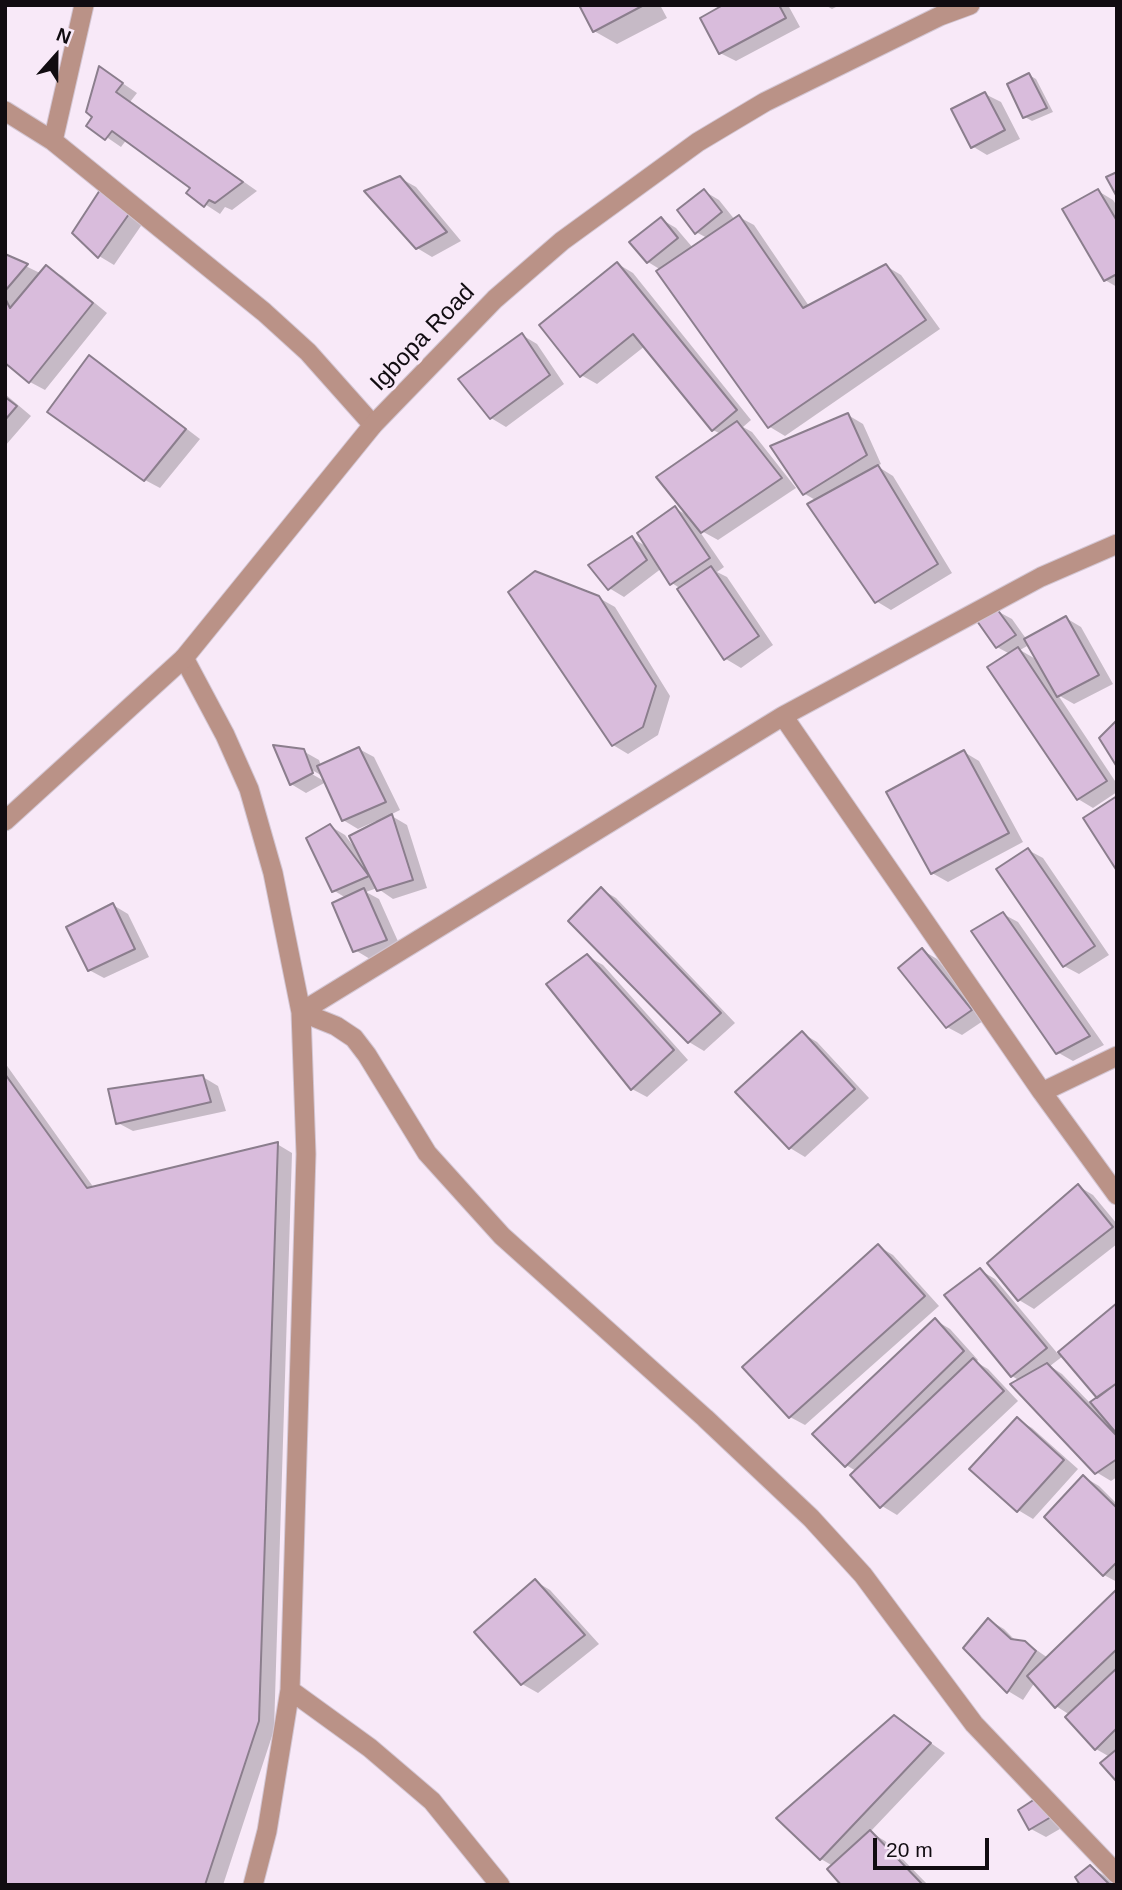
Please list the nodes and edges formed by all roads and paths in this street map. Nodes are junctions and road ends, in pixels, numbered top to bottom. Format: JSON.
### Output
{"nodes":[{"id":1,"x":85,"y":5,"type":"edge"},
{"id":2,"x":970,"y":5,"type":"edge"},
{"id":3,"x":5,"y":111,"type":"edge"},
{"id":4,"x":53,"y":141,"type":"junction"},
{"id":5,"x":373,"y":425,"type":"junction"},
{"id":6,"x":1117,"y":544,"type":"edge"},
{"id":7,"x":184,"y":658,"type":"junction"},
{"id":8,"x":783,"y":716,"type":"junction"},
{"id":9,"x":5,"y":821,"type":"edge"},
{"id":10,"x":301,"y":1012,"type":"junction"},
{"id":11,"x":1117,"y":1056,"type":"edge"},
{"id":12,"x":1042,"y":1092,"type":"junction"},
{"id":13,"x":1117,"y":1195,"type":"edge"},
{"id":14,"x":290,"y":1690,"type":"junction"},
{"id":15,"x":1117,"y":1874,"type":"edge"},
{"id":16,"x":253,"y":1885,"type":"edge"},
{"id":17,"x":500,"y":1885,"type":"edge"}],
"edges":[{"from":1,"to":4,"type":"street"},
{"from":2,"to":5,"type":"street","name":"Igbopa Road"},
{"from":3,"to":4,"type":"street"},
{"from":4,"to":5,"type":"street"},
{"from":5,"to":7,"type":"street","name":"Igbopa Road"},
{"from":6,"to":8,"type":"street"},
{"from":7,"to":9,"type":"street","name":"Igbopa Road"},
{"from":7,"to":10,"type":"street"},
{"from":8,"to":10,"type":"street"},
{"from":8,"to":12,"type":"street"},
{"from":10,"to":14,"type":"street"},
{"from":10,"to":15,"type":"street"},
{"from":11,"to":12,"type":"street"},
{"from":12,"to":13,"type":"street"},
{"from":14,"to":16,"type":"street"},
{"from":14,"to":17,"type":"street"}]}
